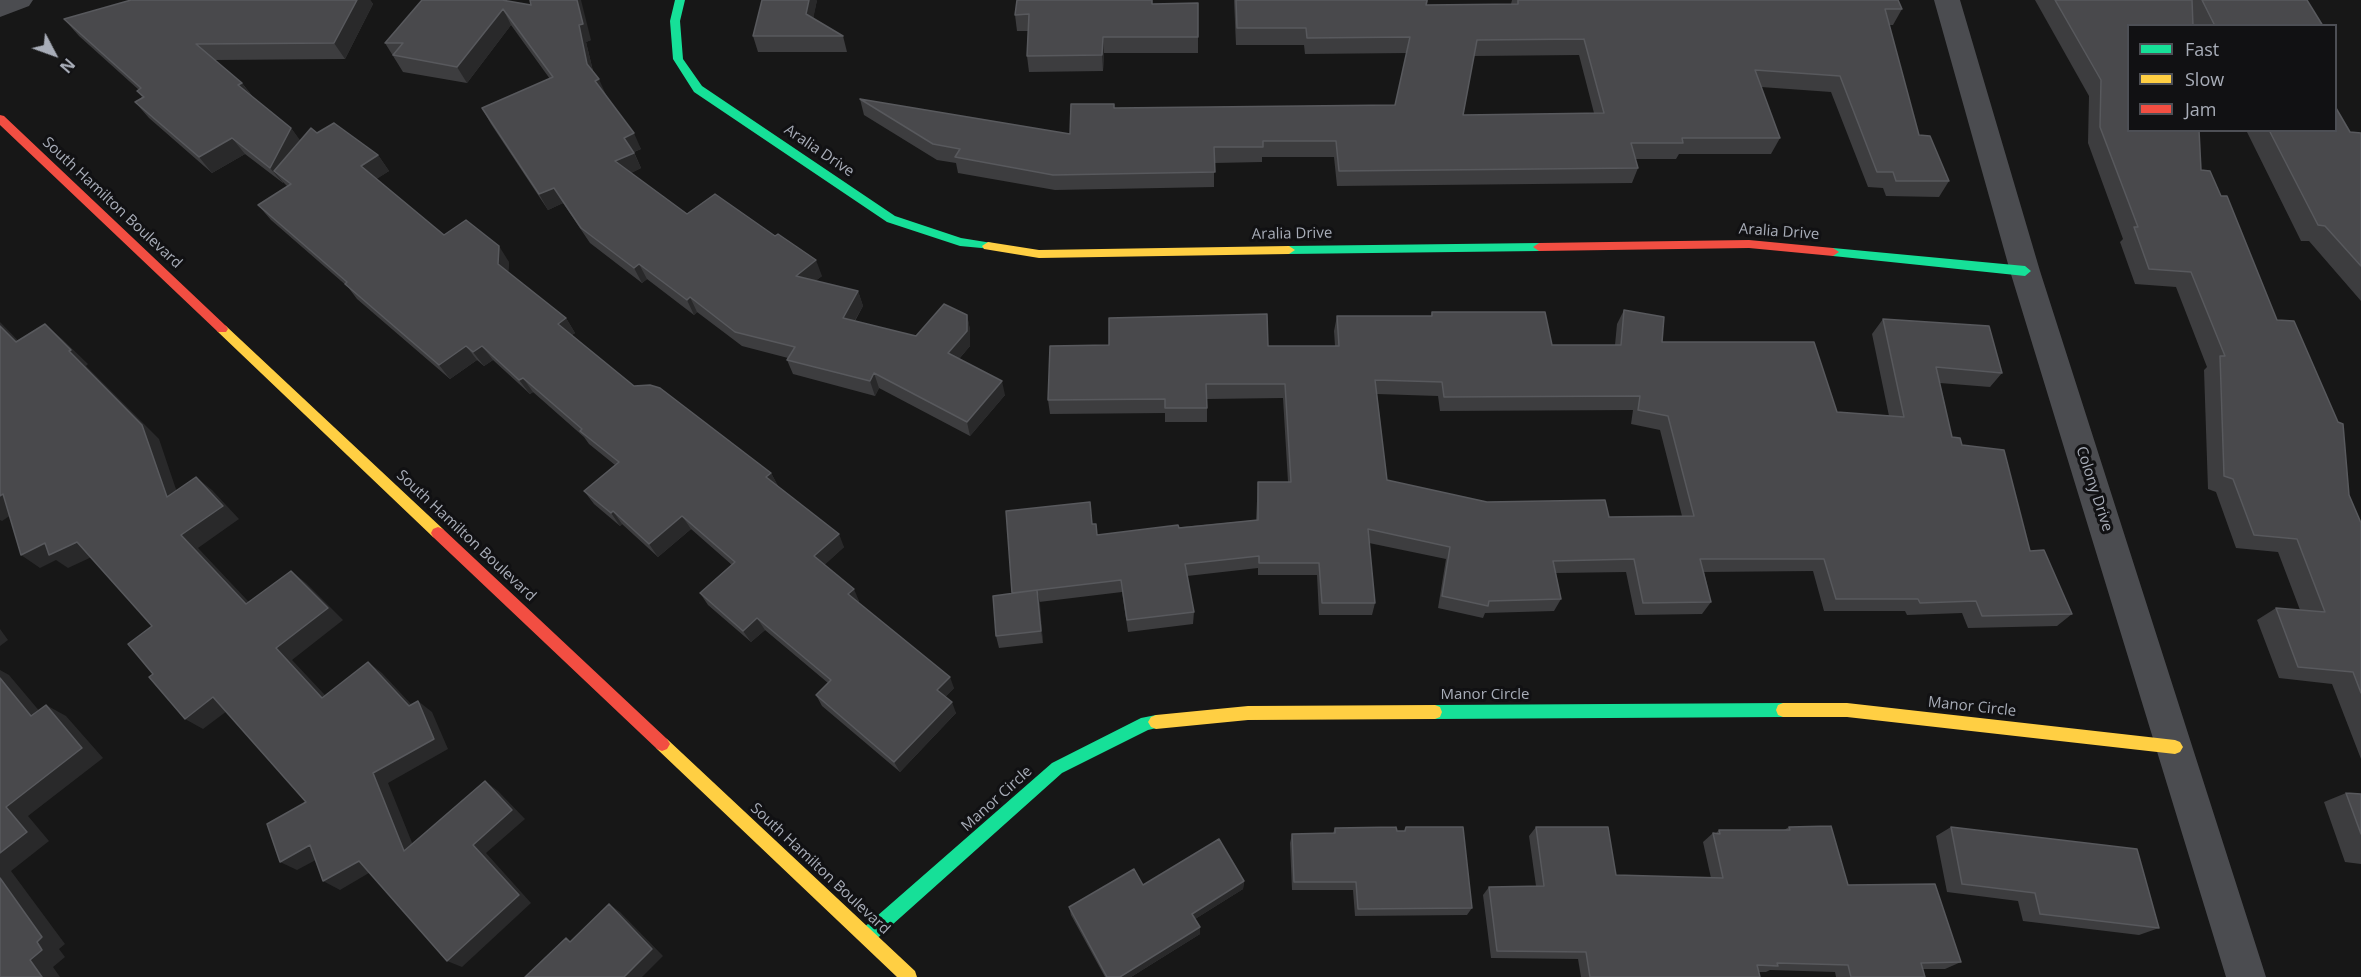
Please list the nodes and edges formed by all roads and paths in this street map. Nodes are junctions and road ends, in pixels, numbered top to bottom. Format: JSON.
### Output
{"nodes":[{"id":1,"x":20,"y":0,"type":"edge"},
{"id":2,"x":680,"y":0,"type":"edge"},
{"id":3,"x":1947,"y":0,"type":"edge"},
{"id":4,"x":0,"y":9,"type":"edge"},
{"id":5,"x":0,"y":119,"type":"edge"},
{"id":6,"x":2025,"y":271,"type":"junction"},
{"id":7,"x":2175,"y":747,"type":"junction"},
{"id":8,"x":867,"y":936,"type":"junction"},
{"id":9,"x":909,"y":977,"type":"edge"},
{"id":10,"x":2246,"y":977,"type":"edge"}],
"edges":[{"from":1,"to":4,"type":"street"},
{"from":2,"to":6,"type":"street","name":"Aralia Drive"},
{"from":3,"to":6,"type":"street","name":"Colony Drive"},
{"from":5,"to":8,"type":"street","name":"South Hamilton Boulevard"},
{"from":6,"to":7,"type":"street","name":"Colony Drive"},
{"from":7,"to":8,"type":"street","name":"Manor Circle"},
{"from":7,"to":10,"type":"street","name":"Colony Drive"},
{"from":8,"to":9,"type":"street","name":"South Hamilton Boulevard"}]}
